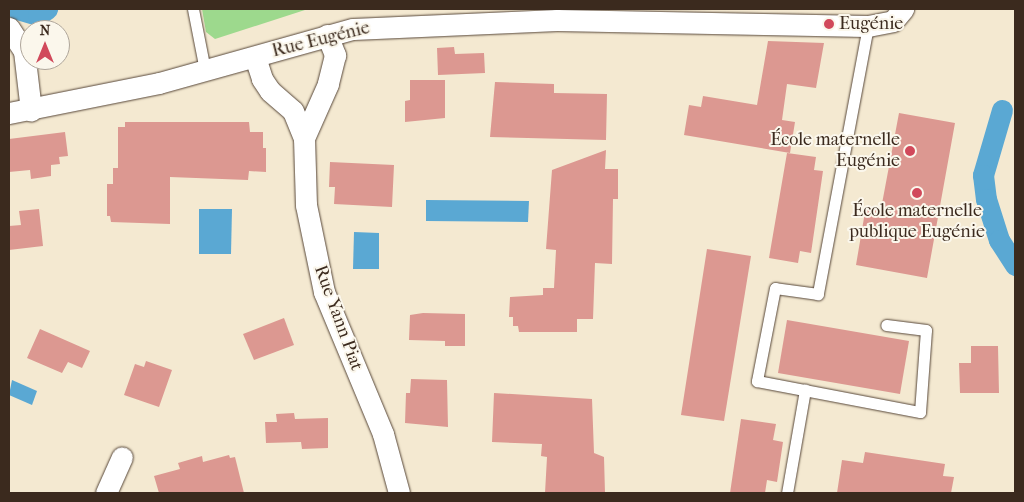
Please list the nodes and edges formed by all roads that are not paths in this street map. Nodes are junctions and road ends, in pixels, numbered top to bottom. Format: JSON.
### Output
{"nodes":[{"id":1,"x":193,"y":9,"type":"edge"},
{"id":2,"x":558,"y":14,"type":"edge"},
{"id":3,"x":898,"y":15,"type":"edge"},
{"id":4,"x":868,"y":26,"type":"junction"},
{"id":5,"x":9,"y":28,"type":"edge"},
{"id":6,"x":327,"y":35,"type":"junction"},
{"id":7,"x":255,"y":57,"type":"junction"},
{"id":8,"x":205,"y":70,"type":"junction"},
{"id":9,"x":319,"y":100,"type":"junction"},
{"id":10,"x":285,"y":104,"type":"junction"},
{"id":11,"x":31,"y":110,"type":"junction"},
{"id":12,"x":9,"y":113,"type":"edge"},
{"id":13,"x":304,"y":138,"type":"junction"},
{"id":14,"x":886,"y":325,"type":"dead end"},
{"id":15,"x":805,"y":390,"type":"junction"},
{"id":16,"x":122,"y":457,"type":"dead end"},
{"id":17,"x":106,"y":493,"type":"edge"},
{"id":18,"x":399,"y":493,"type":"edge"},
{"id":19,"x":787,"y":493,"type":"edge"}],
"edges":[{"from":1,"to":8,"type":"lane"},
{"from":2,"to":4,"type":"street","name":"Rue Eugénie"},
{"from":2,"to":6,"type":"street","name":"Rue Eugénie"},
{"from":3,"to":4,"type":"street","name":"Rue Eugénie"},
{"from":4,"to":15,"type":"lane"},
{"from":5,"to":11,"type":"street"},
{"from":6,"to":7,"type":"street","name":"Rue Eugénie"},
{"from":6,"to":9,"type":"street","name":"Rue Yann Piat"},
{"from":7,"to":8,"type":"street","name":"Rue Eugénie"},
{"from":7,"to":10,"type":"street","name":"Rue Yann Piat"},
{"from":8,"to":11,"type":"street","name":"Rue Eugénie"},
{"from":9,"to":10,"type":"street"},
{"from":9,"to":13,"type":"street","name":"Rue Yann Piat"},
{"from":10,"to":13,"type":"street","name":"Rue Yann Piat"},
{"from":11,"to":12,"type":"street","name":"Rue Eugénie"},
{"from":13,"to":18,"type":"street","name":"Rue Yann Piat"},
{"from":14,"to":15,"type":"lane"},
{"from":15,"to":19,"type":"lane"},
{"from":16,"to":17,"type":"street"}]}
